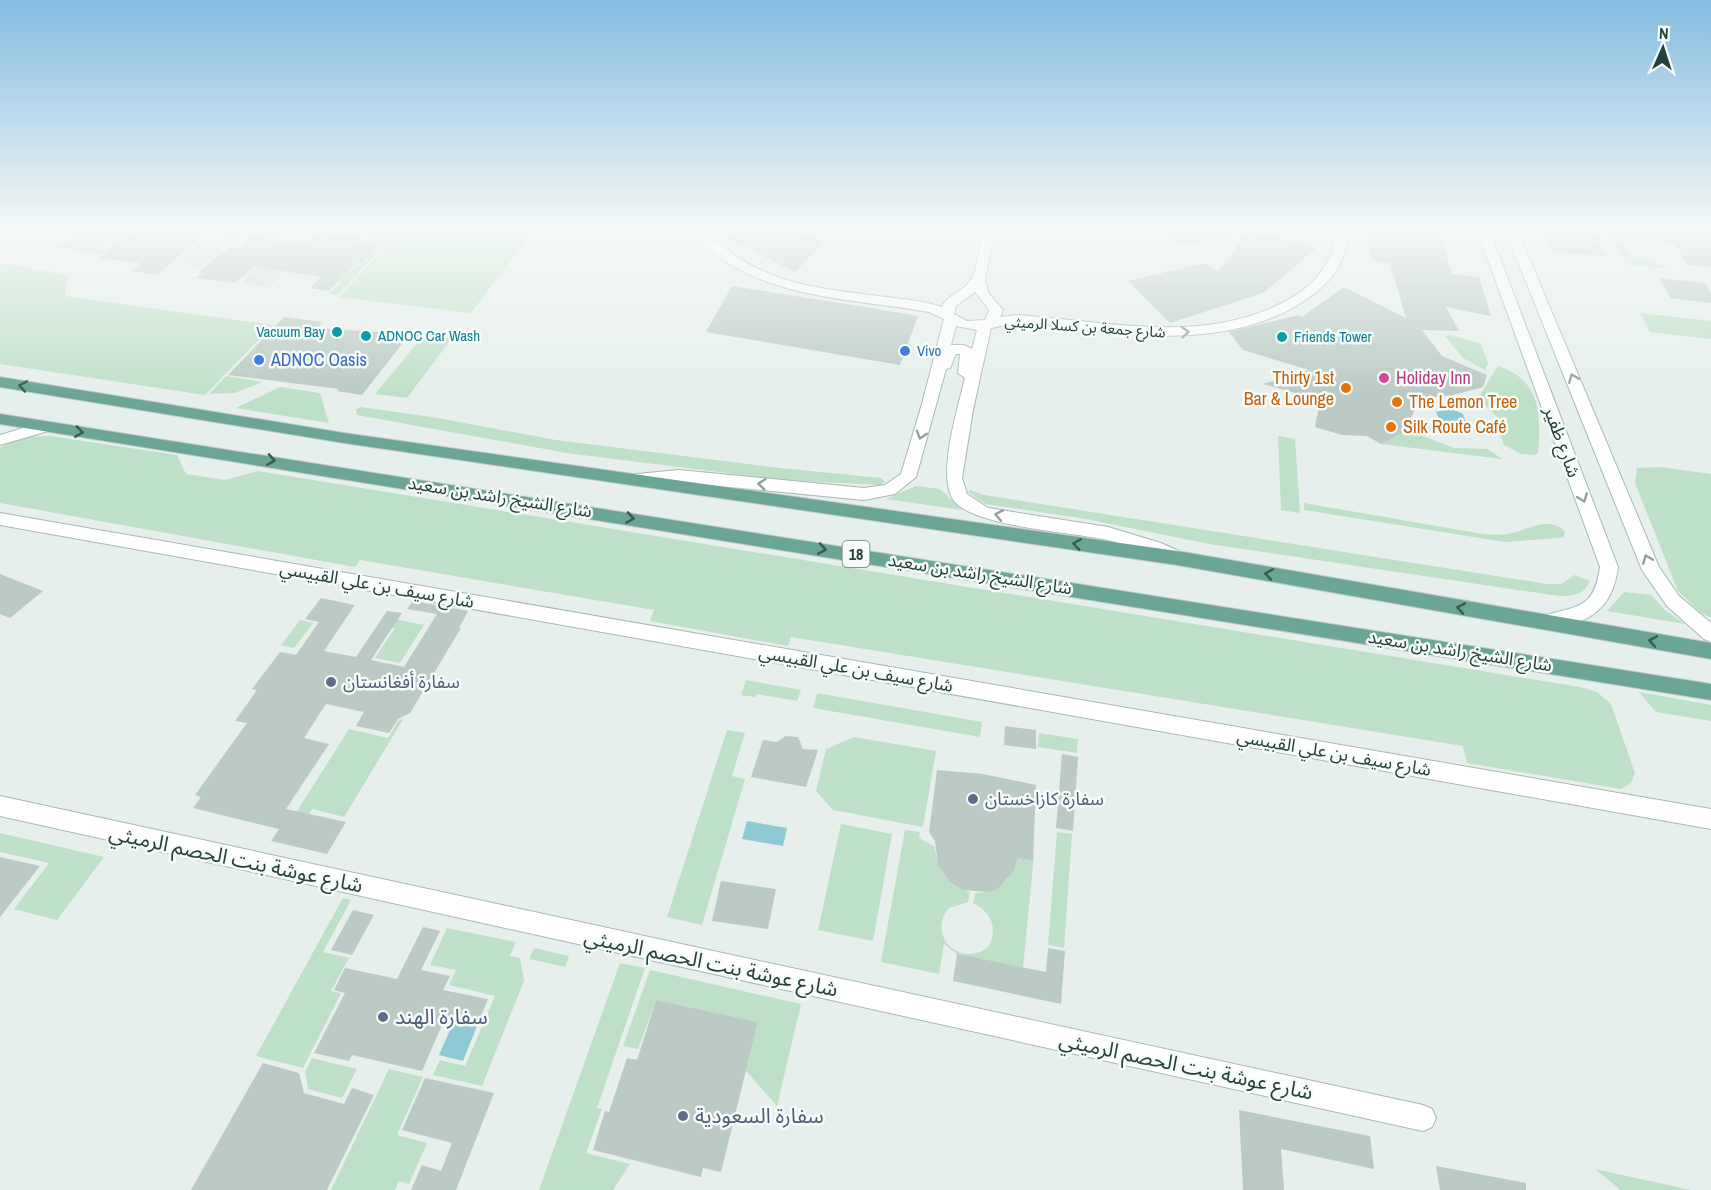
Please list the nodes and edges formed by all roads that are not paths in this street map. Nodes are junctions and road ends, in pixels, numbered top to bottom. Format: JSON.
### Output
{"nodes":[{"id":1,"x":785,"y":283,"type":"edge"},
{"id":2,"x":976,"y":283,"type":"edge"},
{"id":3,"x":979,"y":283,"type":"edge"},
{"id":4,"x":1320,"y":283,"type":"edge"},
{"id":5,"x":1503,"y":283,"type":"edge"},
{"id":6,"x":1533,"y":283,"type":"edge"},
{"id":7,"x":950,"y":315,"type":"junction"},
{"id":8,"x":988,"y":323,"type":"junction"},
{"id":9,"x":0,"y":382,"type":"edge"},
{"id":10,"x":930,"y":404,"type":"junction"},
{"id":11,"x":965,"y":410,"type":"junction"},
{"id":12,"x":0,"y":419,"type":"edge"},
{"id":13,"x":43,"y":427,"type":"junction"},
{"id":14,"x":0,"y":440,"type":"edge"},
{"id":15,"x":637,"y":480,"type":"junction"},
{"id":16,"x":0,"y":519,"type":"edge"},
{"id":17,"x":1177,"y":558,"type":"junction"},
{"id":18,"x":1545,"y":622,"type":"junction"},
{"id":19,"x":1711,"y":634,"type":"edge"},
{"id":20,"x":1711,"y":651,"type":"edge"},
{"id":21,"x":1711,"y":692,"type":"edge"},
{"id":22,"x":0,"y":806,"type":"edge"},
{"id":23,"x":1711,"y":819,"type":"edge"},
{"id":24,"x":1423,"y":1118,"type":"dead end"}],
"edges":[{"from":1,"to":7,"type":"street","name":"شارع جمعة بن كسلا الرميثي"},
{"from":2,"to":7,"type":"street"},
{"from":3,"to":8,"type":"street"},
{"from":8,"to":4,"type":"street","name":"شارع جمعة بن كسلا الرميثي","one_way":true},
{"from":5,"to":18,"type":"street","name":"شارع ظفير","one_way":true},
{"from":19,"to":6,"type":"street","name":"شارع ظفير","one_way":true},
{"from":7,"to":8,"type":"street","name":"شارع جمعة بن كسلا الرميثي"},
{"from":7,"to":10,"type":"street"},
{"from":8,"to":11,"type":"street"},
{"from":15,"to":9,"type":"main road","name":"شارع الشيخ راشد بن سعيد","one_way":true},
{"from":10,"to":11,"type":"street"},
{"from":10,"to":15,"type":"street","one_way":true},
{"from":17,"to":11,"type":"street","one_way":true},
{"from":12,"to":13,"type":"main road","name":"شارع الشيخ راشد بن سعيد","number":"18"},
{"from":13,"to":14,"type":"street"},
{"from":13,"to":21,"type":"main road","name":"شارع الشيخ راشد بن سعيد","number":"18","one_way":true},
{"from":17,"to":15,"type":"main road","name":"شارع الشيخ راشد بن سعيد","one_way":true},
{"from":16,"to":23,"type":"street","name":"شارع سيف بن علي القبيسي"},
{"from":18,"to":17,"type":"main road","name":"شارع الشيخ راشد بن سعيد","one_way":true},
{"from":20,"to":18,"type":"main road","name":"شارع الشيخ راشد بن سعيد","one_way":true},
{"from":22,"to":24,"type":"street","name":"شارع عوشة بنت الحصم الرميثي"}]}
